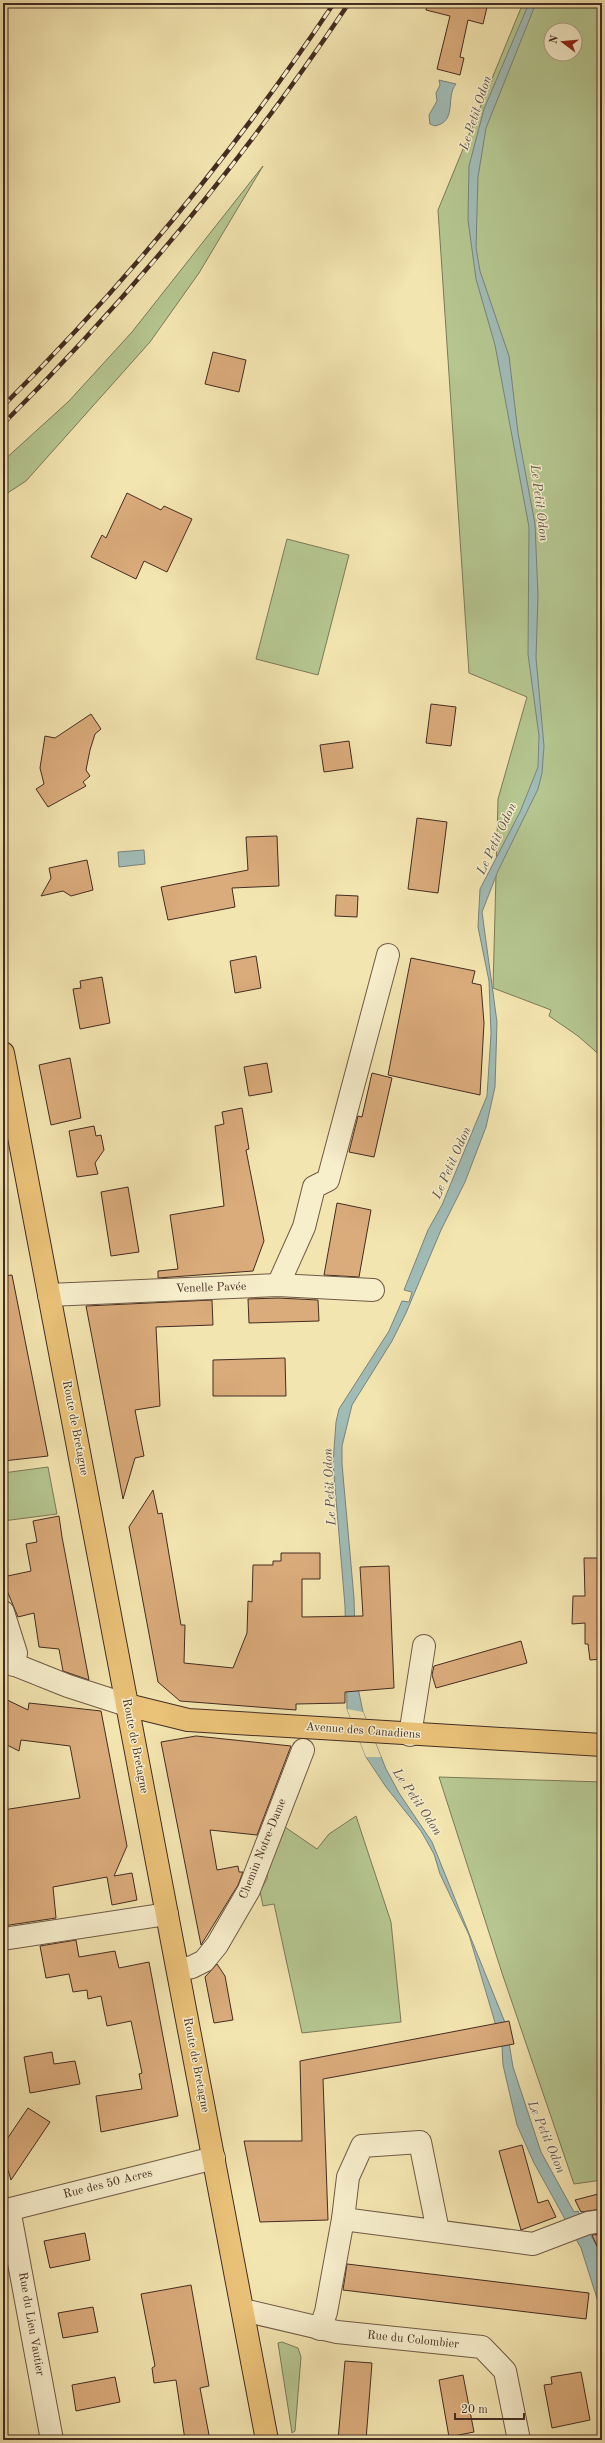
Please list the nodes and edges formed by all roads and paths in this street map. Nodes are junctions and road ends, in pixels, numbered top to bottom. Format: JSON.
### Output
{"nodes":[{"id":1,"x":388,"y":955,"type":"dead end"},
{"id":2,"x":3,"y":1052,"type":"edge"},
{"id":3,"x":278,"y":1286,"type":"junction"},
{"id":4,"x":373,"y":1290,"type":"dead end"},
{"id":5,"x":49,"y":1295,"type":"junction"},
{"id":6,"x":3,"y":1612,"type":"edge"},
{"id":7,"x":424,"y":1646,"type":"dead end"},
{"id":8,"x":8,"y":1662,"type":"edge"},
{"id":9,"x":127,"y":1705,"type":"junction"},
{"id":10,"x":410,"y":1735,"type":"junction"},
{"id":11,"x":602,"y":1745,"type":"edge"},
{"id":12,"x":303,"y":1750,"type":"dead end"},
{"id":13,"x":167,"y":1914,"type":"junction"},
{"id":14,"x":3,"y":1939,"type":"edge"},
{"id":15,"x":178,"y":1970,"type":"junction"},
{"id":16,"x":214,"y":2158,"type":"junction"},
{"id":17,"x":6,"y":2210,"type":"edge"},
{"id":18,"x":343,"y":2219,"type":"junction"},
{"id":19,"x":586,"y":2225,"type":"edge"},
{"id":20,"x":438,"y":2231,"type":"junction"},
{"id":21,"x":243,"y":2310,"type":"junction"},
{"id":22,"x":320,"y":2329,"type":"junction"},
{"id":23,"x":52,"y":2440,"type":"edge"},
{"id":24,"x":267,"y":2440,"type":"edge"},
{"id":25,"x":519,"y":2440,"type":"edge"}],
"edges":[{"from":1,"to":3,"type":"street"},
{"from":2,"to":5,"type":"main road","name":"Route de Bretagne"},
{"from":3,"to":4,"type":"street","name":"Venelle Pavée"},
{"from":3,"to":5,"type":"street","name":"Venelle Pavée"},
{"from":5,"to":9,"type":"main road","name":"Route de Bretagne"},
{"from":6,"to":8,"type":"street"},
{"from":7,"to":10,"type":"street"},
{"from":8,"to":9,"type":"street"},
{"from":9,"to":10,"type":"main road","name":"Avenue des Canadiens"},
{"from":9,"to":13,"type":"main road","name":"Route de Bretagne"},
{"from":10,"to":11,"type":"main road","name":"Avenue des Canadiens"},
{"from":12,"to":15,"type":"street","name":"Chemin Notre-Dame"},
{"from":13,"to":14,"type":"street"},
{"from":13,"to":15,"type":"main road","name":"Route de Bretagne"},
{"from":15,"to":16,"type":"main road","name":"Route de Bretagne"},
{"from":16,"to":17,"type":"street","name":"Rue des 50 Acres"},
{"from":16,"to":21,"type":"main road","name":"Route de Bretagne"},
{"from":17,"to":23,"type":"street","name":"Rue du Lieu Vautier"},
{"from":18,"to":20,"type":"street"},
{"from":18,"to":20,"type":"street"},
{"from":18,"to":22,"type":"street"},
{"from":19,"to":20,"type":"street"},
{"from":21,"to":22,"type":"street","name":"Rue du Colombier"},
{"from":21,"to":24,"type":"main road","name":"Route de Bretagne"},
{"from":22,"to":25,"type":"street","name":"Rue du Colombier"}]}
